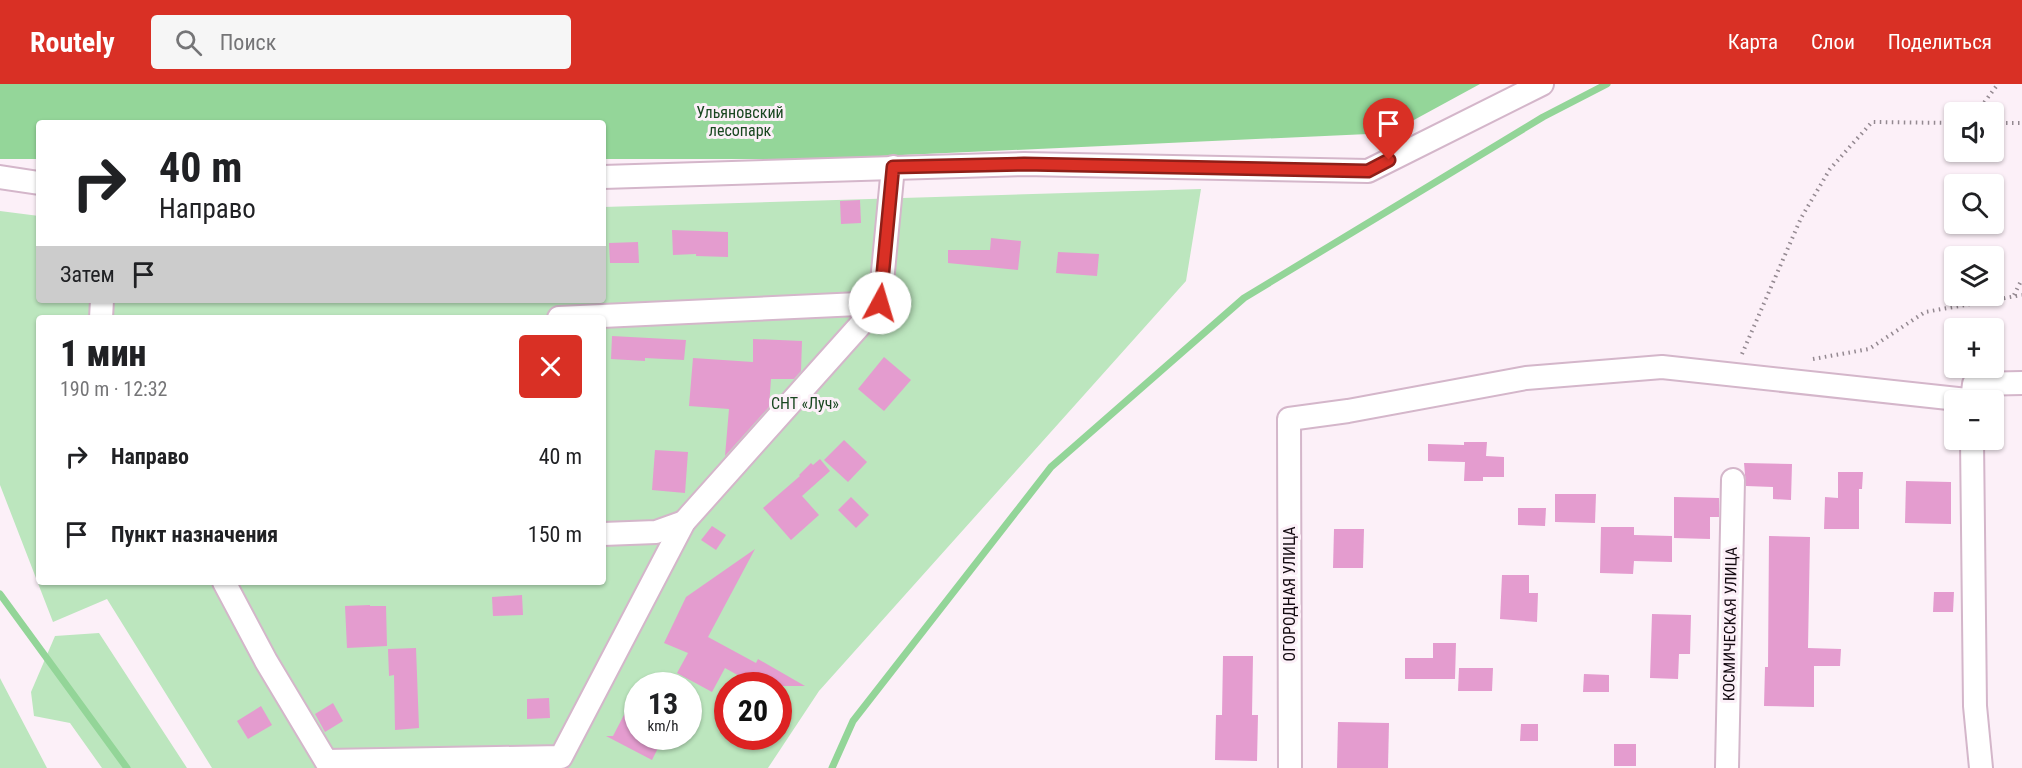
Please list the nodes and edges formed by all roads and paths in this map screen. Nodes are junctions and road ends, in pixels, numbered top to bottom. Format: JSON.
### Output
{"nodes":[{"id":1,"x":1542,"y":84,"type":"edge"},
{"id":2,"x":1998,"y":84,"type":"edge"},
{"id":3,"x":1984,"y":102,"type":"edge"},
{"id":4,"x":1944,"y":123,"type":"edge"},
{"id":5,"x":2004,"y":123,"type":"edge"},
{"id":6,"x":2022,"y":123,"type":"edge"},
{"id":7,"x":893,"y":167,"type":"junction"},
{"id":8,"x":0,"y":177,"type":"edge"},
{"id":9,"x":606,"y":177,"type":"edge"},
{"id":10,"x":36,"y":183,"type":"edge"},
{"id":11,"x":2022,"y":279,"type":"edge"},
{"id":12,"x":2022,"y":295,"type":"edge"},
{"id":13,"x":2014,"y":296,"type":"junction"},
{"id":14,"x":880,"y":303,"type":"junction"},
{"id":15,"x":606,"y":316,"type":"edge"},
{"id":16,"x":1812,"y":360,"type":"dead end"},
{"id":17,"x":1733,"y":374,"type":"junction"},
{"id":18,"x":2022,"y":383,"type":"edge"},
{"id":19,"x":1973,"y":390,"type":"edge"},
{"id":20,"x":1944,"y":398,"type":"edge"},
{"id":21,"x":1972,"y":450,"type":"edge"},
{"id":22,"x":1733,"y":480,"type":"dead end"},
{"id":23,"x":684,"y":522,"type":"junction"},
{"id":24,"x":606,"y":534,"type":"edge"},
{"id":25,"x":226,"y":585,"type":"edge"},
{"id":26,"x":560,"y":763,"type":"edge"},
{"id":27,"x":1290,"y":768,"type":"edge"},
{"id":28,"x":1727,"y":768,"type":"edge"},
{"id":29,"x":1981,"y":768,"type":"edge"}],
"edges":[{"from":1,"to":7,"type":"street"},
{"from":2,"to":3,"type":"path"},
{"from":4,"to":17,"type":"path"},
{"from":5,"to":6,"type":"path"},
{"from":7,"to":9,"type":"street"},
{"from":7,"to":14,"type":"street"},
{"from":8,"to":10,"type":"street"},
{"from":11,"to":13,"type":"path"},
{"from":12,"to":13,"type":"path"},
{"from":13,"to":16,"type":"path"},
{"from":14,"to":15,"type":"street"},
{"from":14,"to":23,"type":"street"},
{"from":17,"to":20,"type":"street"},
{"from":17,"to":27,"type":"street","name":"ОГОРОДНАЯ УЛИЦА"},
{"from":18,"to":19,"type":"street"},
{"from":21,"to":29,"type":"street"},
{"from":22,"to":28,"type":"street","name":"КОСМИЧЕСКАЯ УЛИЦА"},
{"from":23,"to":24,"type":"street"},
{"from":23,"to":26,"type":"street"},
{"from":25,"to":26,"type":"street"}]}
